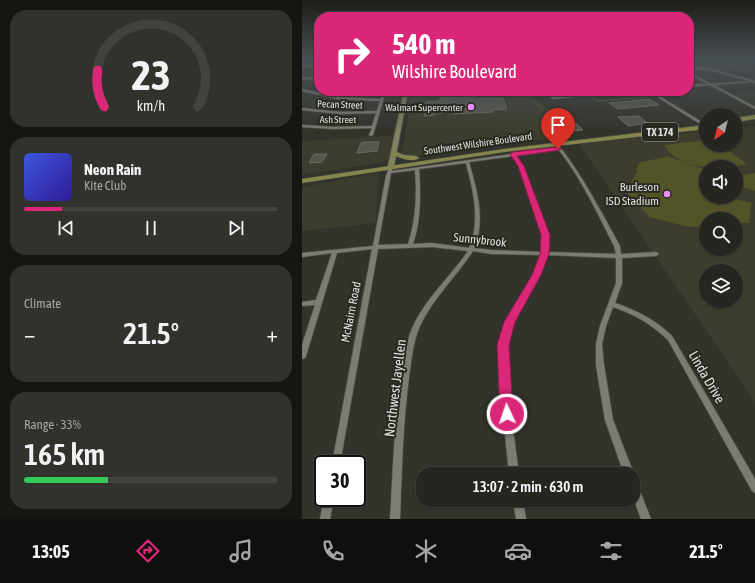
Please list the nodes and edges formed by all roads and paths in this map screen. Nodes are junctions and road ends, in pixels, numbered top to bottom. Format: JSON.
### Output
{"nodes":[{"id":1,"x":721,"y":84,"type":"edge"},
{"id":2,"x":710,"y":85,"type":"junction"},
{"id":3,"x":694,"y":86,"type":"edge"},
{"id":4,"x":302,"y":90,"type":"edge"},
{"id":5,"x":314,"y":93,"type":"edge"},
{"id":6,"x":328,"y":96,"type":"edge"},
{"id":7,"x":383,"y":96,"type":"edge"},
{"id":8,"x":405,"y":96,"type":"edge"},
{"id":9,"x":550,"y":96,"type":"edge"},
{"id":10,"x":576,"y":96,"type":"edge"},
{"id":11,"x":658,"y":96,"type":"edge"},
{"id":12,"x":382,"y":100,"type":"junction"},
{"id":13,"x":755,"y":108,"type":"edge"},
{"id":14,"x":302,"y":109,"type":"edge"},
{"id":15,"x":378,"y":112,"type":"junction"},
{"id":16,"x":755,"y":118,"type":"edge"},
{"id":17,"x":743,"y":119,"type":"edge"},
{"id":18,"x":699,"y":121,"type":"edge"},
{"id":19,"x":755,"y":121,"type":"edge"},
{"id":20,"x":743,"y":123,"type":"edge"},
{"id":21,"x":302,"y":126,"type":"edge"},
{"id":22,"x":699,"y":126,"type":"edge"},
{"id":23,"x":373,"y":127,"type":"junction"},
{"id":24,"x":371,"y":135,"type":"dead end"},
{"id":25,"x":612,"y":135,"type":"junction"},
{"id":26,"x":541,"y":142,"type":"junction"},
{"id":27,"x":556,"y":146,"type":"junction"},
{"id":28,"x":513,"y":151,"type":"junction"},
{"id":29,"x":394,"y":153,"type":"junction"},
{"id":30,"x":418,"y":158,"type":"junction"},
{"id":31,"x":467,"y":161,"type":"junction"},
{"id":32,"x":391,"y":167,"type":"junction"},
{"id":33,"x":417,"y":168,"type":"junction"},
{"id":34,"x":302,"y":177,"type":"edge"},
{"id":35,"x":302,"y":181,"type":"edge"},
{"id":36,"x":410,"y":245,"type":"junction"},
{"id":37,"x":376,"y":247,"type":"junction"},
{"id":38,"x":472,"y":250,"type":"junction"},
{"id":39,"x":335,"y":251,"type":"junction"},
{"id":40,"x":545,"y":254,"type":"junction"},
{"id":41,"x":656,"y":254,"type":"dead end"},
{"id":42,"x":302,"y":255,"type":"edge"},
{"id":43,"x":619,"y":256,"type":"junction"},
{"id":44,"x":319,"y":302,"type":"junction"},
{"id":45,"x":302,"y":304,"type":"edge"},
{"id":46,"x":612,"y":304,"type":"junction"},
{"id":47,"x":302,"y":356,"type":"edge"},
{"id":48,"x":338,"y":455,"type":"edge"},
{"id":49,"x":513,"y":467,"type":"edge"},
{"id":50,"x":626,"y":467,"type":"edge"},
{"id":51,"x":755,"y":488,"type":"edge"},
{"id":52,"x":640,"y":503,"type":"edge"},
{"id":53,"x":328,"y":507,"type":"edge"},
{"id":54,"x":519,"y":507,"type":"edge"},
{"id":55,"x":326,"y":519,"type":"edge"},
{"id":56,"x":395,"y":519,"type":"edge"},
{"id":57,"x":521,"y":519,"type":"edge"},
{"id":58,"x":646,"y":519,"type":"edge"}],
"edges":[{"from":1,"to":2,"type":"street"},
{"from":2,"to":3,"type":"street"},
{"from":2,"to":13,"type":"street"},
{"from":4,"to":5,"type":"street"},
{"from":6,"to":12,"type":"street"},
{"from":7,"to":12,"type":"street"},
{"from":8,"to":29,"type":"main road"},
{"from":9,"to":10,"type":"street"},
{"from":11,"to":18,"type":"street"},
{"from":12,"to":15,"type":"street"},
{"from":14,"to":15,"type":"street","name":"Pecan Street"},
{"from":15,"to":23,"type":"street"},
{"from":16,"to":17,"type":"main road"},
{"from":19,"to":20,"type":"main road"},
{"from":21,"to":23,"type":"street","name":"Ash Street"},
{"from":22,"to":25,"type":"main road","name":"Southwest Wilshire Boulevard","number":"TX 174"},
{"from":23,"to":24,"type":"street"},
{"from":25,"to":26,"type":"main road","name":"Southwest Wilshire Boulevard","number":"TX 174"},
{"from":25,"to":27,"type":"main road","name":"Southwest Wilshire Boulevard","number":"TX 174"},
{"from":26,"to":28,"type":"main road"},
{"from":26,"to":30,"type":"main road","name":"Southwest Wilshire Boulevard","number":"TX 174"},
{"from":27,"to":28,"type":"main road","name":"Southwest Wilshire Boulevard","number":"TX 174"},
{"from":27,"to":43,"type":"street"},
{"from":28,"to":31,"type":"street"},
{"from":28,"to":32,"type":"main road","name":"Southwest Wilshire Boulevard","number":"TX 174"},
{"from":28,"to":40,"type":"street"},
{"from":29,"to":30,"type":"main road"},
{"from":29,"to":32,"type":"main road"},
{"from":30,"to":32,"type":"main road","name":"Southwest Wilshire Boulevard","number":"TX 174"},
{"from":31,"to":33,"type":"street"},
{"from":31,"to":38,"type":"street","name":"Northwest Jayellen"},
{"from":32,"to":33,"type":"street"},
{"from":32,"to":34,"type":"main road","name":"Southwest Wilshire Boulevard","number":"TX 174"},
{"from":32,"to":35,"type":"main road","name":"Southwest Wilshire Boulevard","number":"TX 174"},
{"from":32,"to":37,"type":"street","name":"McNairn Road"},
{"from":33,"to":36,"type":"street"},
{"from":36,"to":37,"type":"street","name":"Sunnybrook"},
{"from":36,"to":38,"type":"street","name":"Sunnybrook"},
{"from":37,"to":39,"type":"street","name":"Sunnybrook"},
{"from":37,"to":48,"type":"street","name":"McNairn Road"},
{"from":38,"to":40,"type":"street","name":"Sunnybrook"},
{"from":38,"to":56,"type":"street","name":"Northwest Jayellen"},
{"from":39,"to":42,"type":"street","name":"Sunnybrook"},
{"from":39,"to":44,"type":"street"},
{"from":40,"to":43,"type":"street","name":"Sunnybrook"},
{"from":40,"to":49,"type":"street"},
{"from":41,"to":43,"type":"street","name":"Sunnybrook"},
{"from":43,"to":46,"type":"street"},
{"from":44,"to":45,"type":"street"},
{"from":44,"to":47,"type":"street"},
{"from":46,"to":50,"type":"street"},
{"from":46,"to":51,"type":"street","name":"Linda Drive"},
{"from":52,"to":58,"type":"street"},
{"from":53,"to":55,"type":"street"},
{"from":54,"to":57,"type":"street"}]}
